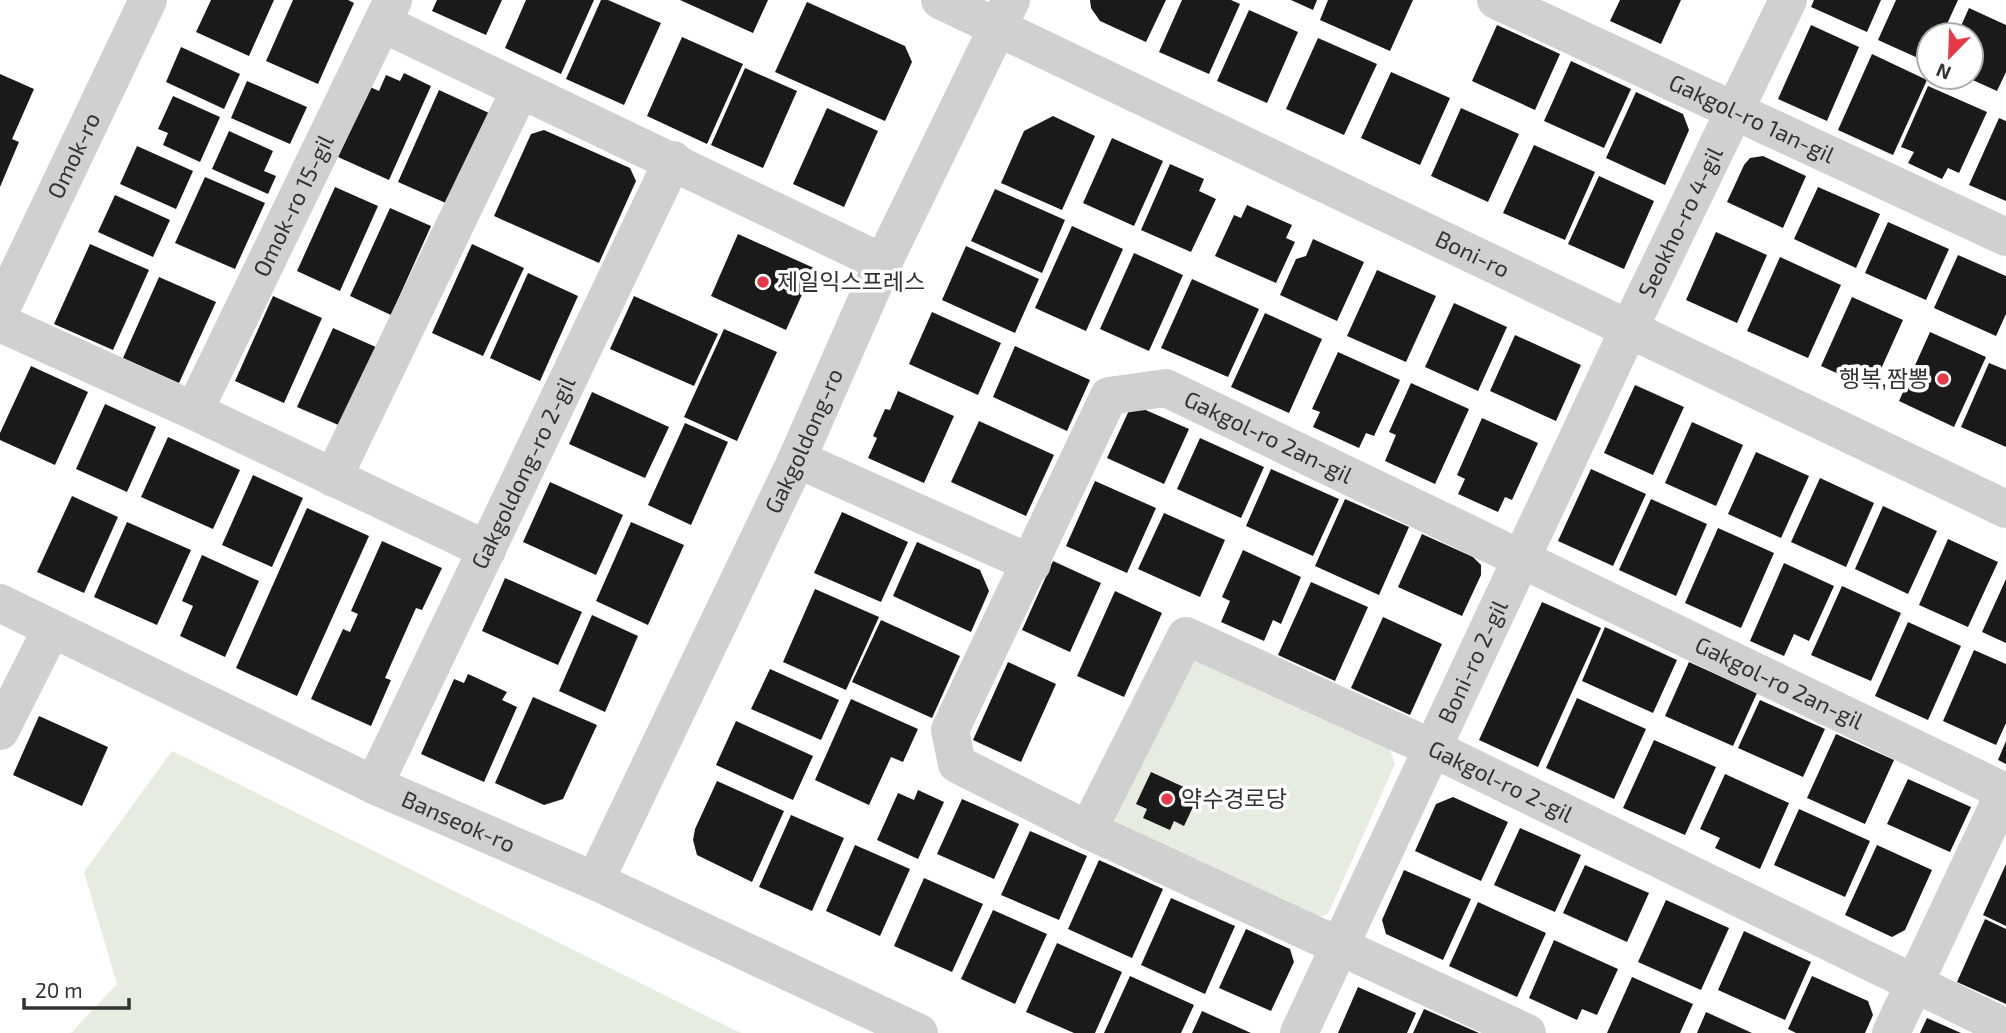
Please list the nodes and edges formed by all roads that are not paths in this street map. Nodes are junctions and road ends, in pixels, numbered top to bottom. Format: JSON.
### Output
{"nodes":[{"id":1,"x":148,"y":0,"type":"edge"},
{"id":2,"x":940,"y":0,"type":"edge"},
{"id":3,"x":1496,"y":0,"type":"edge"},
{"id":4,"x":1788,"y":0,"type":"edge"},
{"id":5,"x":388,"y":11,"type":"edge"},
{"id":6,"x":1005,"y":14,"type":"edge"},
{"id":7,"x":520,"y":90,"type":"junction"},
{"id":8,"x":1734,"y":112,"type":"junction"},
{"id":9,"x":673,"y":160,"type":"junction"},
{"id":10,"x":2006,"y":237,"type":"edge"},
{"id":11,"x":883,"y":263,"type":"junction"},
{"id":12,"x":0,"y":311,"type":"edge"},
{"id":13,"x":0,"y":323,"type":"edge"},
{"id":14,"x":1628,"y":331,"type":"junction"},
{"id":15,"x":194,"y":411,"type":"junction"},
{"id":16,"x":797,"y":458,"type":"junction"},
{"id":17,"x":333,"y":478,"type":"junction"},
{"id":18,"x":2006,"y":509,"type":"edge"},
{"id":19,"x":487,"y":550,"type":"junction"},
{"id":20,"x":1522,"y":557,"type":"junction"},
{"id":21,"x":1032,"y":564,"type":"junction"},
{"id":22,"x":0,"y":603,"type":"edge"},
{"id":23,"x":51,"y":630,"type":"junction"},
{"id":24,"x":0,"y":730,"type":"edge"},
{"id":25,"x":1434,"y":749,"type":"junction"},
{"id":26,"x":374,"y":785,"type":"junction"},
{"id":27,"x":1088,"y":830,"type":"junction"},
{"id":28,"x":595,"y":881,"type":"junction"},
{"id":29,"x":1340,"y":946,"type":"junction"},
{"id":30,"x":1915,"y":984,"type":"junction"},
{"id":31,"x":2006,"y":1028,"type":"edge"},
{"id":32,"x":919,"y":1033,"type":"edge"},
{"id":33,"x":1299,"y":1033,"type":"edge"},
{"id":34,"x":1527,"y":1033,"type":"edge"},
{"id":35,"x":1891,"y":1033,"type":"edge"}],
"edges":[{"from":1,"to":12,"type":"street","name":"Omok-ro"},
{"from":2,"to":6,"type":"street","name":"Boni-ro"},
{"from":3,"to":8,"type":"street","name":"Gakgol-ro 1an-gil"},
{"from":4,"to":8,"type":"street","name":"Seokho-ro 4-gil"},
{"from":5,"to":7,"type":"street"},
{"from":5,"to":15,"type":"street","name":"Omok-ro 15-gil"},
{"from":6,"to":11,"type":"street","name":"Gakgoldong-ro"},
{"from":6,"to":14,"type":"street","name":"Boni-ro"},
{"from":7,"to":9,"type":"street"},
{"from":7,"to":17,"type":"street"},
{"from":8,"to":10,"type":"street","name":"Gakgol-ro 1an-gil"},
{"from":8,"to":14,"type":"street","name":"Seokho-ro 4-gil"},
{"from":9,"to":11,"type":"street"},
{"from":9,"to":19,"type":"street","name":"Gakgoldong-ro 2-gil"},
{"from":11,"to":16,"type":"street","name":"Gakgoldong-ro"},
{"from":13,"to":15,"type":"street"},
{"from":14,"to":18,"type":"street","name":"Boni-ro"},
{"from":14,"to":20,"type":"street","name":"Boni-ro 2-gil"},
{"from":15,"to":17,"type":"street"},
{"from":16,"to":21,"type":"street"},
{"from":16,"to":28,"type":"street","name":"Gakgoldong-ro"},
{"from":17,"to":19,"type":"street"},
{"from":19,"to":26,"type":"street","name":"Gakgoldong-ro 2-gil"},
{"from":20,"to":21,"type":"street","name":"Gakgol-ro 2an-gil"},
{"from":20,"to":25,"type":"street","name":"Boni-ro 2-gil"},
{"from":20,"to":30,"type":"street","name":"Gakgol-ro 2an-gil"},
{"from":21,"to":27,"type":"street","name":"Gakgol-ro 2an-gil"},
{"from":22,"to":23,"type":"street","name":"Banseok-ro"},
{"from":23,"to":24,"type":"street"},
{"from":23,"to":26,"type":"street","name":"Banseok-ro"},
{"from":25,"to":27,"type":"street","name":"Gakgol-ro 2-gil"},
{"from":25,"to":29,"type":"street","name":"Boni-ro 2-gil"},
{"from":25,"to":30,"type":"street","name":"Gakgol-ro 2-gil"},
{"from":26,"to":28,"type":"street","name":"Banseok-ro"},
{"from":27,"to":29,"type":"street","name":"Gakgol-ro 2an-gil"},
{"from":28,"to":32,"type":"street","name":"Banseok-ro"},
{"from":29,"to":33,"type":"street","name":"Boni-ro 2-gil"},
{"from":29,"to":34,"type":"street","name":"Gakgol-ro 2an-gil"},
{"from":30,"to":31,"type":"street","name":"Gakgol-ro 2-gil"},
{"from":30,"to":35,"type":"street","name":"Gakgol-ro 2an-gil"}]}
